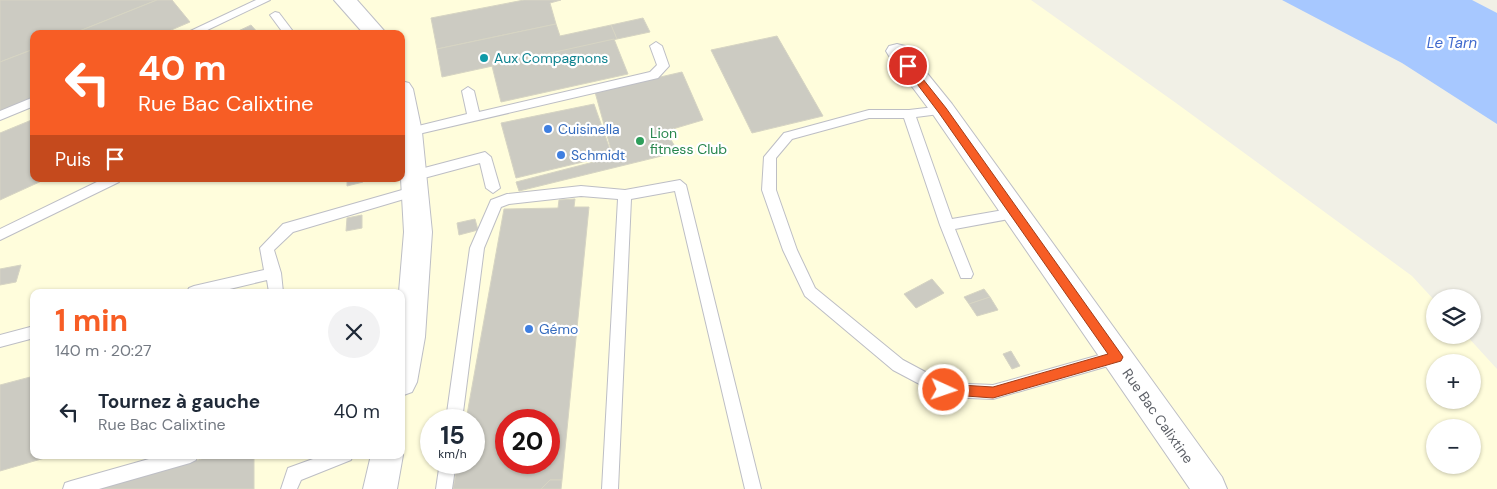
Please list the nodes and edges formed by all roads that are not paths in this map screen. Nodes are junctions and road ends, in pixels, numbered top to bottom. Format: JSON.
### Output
{"nodes":[{"id":1,"x":265,"y":0,"type":"edge"},
{"id":2,"x":345,"y":0,"type":"edge"},
{"id":3,"x":249,"y":3,"type":"edge"},
{"id":4,"x":275,"y":15,"type":"dead end"},
{"id":5,"x":197,"y":30,"type":"edge"},
{"id":6,"x":287,"y":30,"type":"edge"},
{"id":7,"x":372,"y":30,"type":"edge"},
{"id":8,"x":656,"y":46,"type":"dead end"},
{"id":9,"x":896,"y":51,"type":"dead end"},
{"id":10,"x":468,"y":91,"type":"dead end"},
{"id":11,"x":30,"y":103,"type":"edge"},
{"id":12,"x":405,"y":108,"type":"edge"},
{"id":13,"x":943,"y":110,"type":"junction"},
{"id":14,"x":909,"y":114,"type":"junction"},
{"id":15,"x":0,"y":116,"type":"edge"},
{"id":16,"x":474,"y":117,"type":"junction"},
{"id":17,"x":410,"y":132,"type":"junction"},
{"id":18,"x":108,"y":182,"type":"edge"},
{"id":19,"x":414,"y":184,"type":"junction"},
{"id":20,"x":493,"y":188,"type":"dead end"},
{"id":21,"x":626,"y":195,"type":"junction"},
{"id":22,"x":1016,"y":213,"type":"junction"},
{"id":23,"x":947,"y":225,"type":"junction"},
{"id":24,"x":0,"y":234,"type":"edge"},
{"id":25,"x":274,"y":273,"type":"junction"},
{"id":26,"x":966,"y":274,"type":"dead end"},
{"id":27,"x":207,"y":289,"type":"edge"},
{"id":28,"x":276,"y":289,"type":"edge"},
{"id":29,"x":30,"y":333,"type":"edge"},
{"id":30,"x":0,"y":341,"type":"edge"},
{"id":31,"x":1117,"y":357,"type":"junction"},
{"id":32,"x":405,"y":362,"type":"edge"},
{"id":33,"x":455,"y":409,"type":"edge"},
{"id":34,"x":176,"y":459,"type":"edge"},
{"id":35,"x":334,"y":459,"type":"edge"},
{"id":36,"x":386,"y":459,"type":"edge"},
{"id":37,"x":446,"y":474,"type":"edge"},
{"id":38,"x":70,"y":489,"type":"edge"},
{"id":39,"x":289,"y":489,"type":"edge"},
{"id":40,"x":380,"y":489,"type":"edge"},
{"id":41,"x":444,"y":489,"type":"edge"},
{"id":42,"x":610,"y":489,"type":"edge"},
{"id":43,"x":753,"y":489,"type":"edge"},
{"id":44,"x":1210,"y":489,"type":"edge"}],
"edges":[{"from":1,"to":3,"type":"lane"},
{"from":2,"to":7,"type":"street"},
{"from":3,"to":5,"type":"lane"},
{"from":4,"to":6,"type":"lane"},
{"from":8,"to":16,"type":"lane"},
{"from":9,"to":13,"type":"street","name":"Rue Bac Calixtine"},
{"from":10,"to":16,"type":"lane"},
{"from":11,"to":15,"type":"lane"},
{"from":12,"to":17,"type":"street"},
{"from":13,"to":14,"type":"lane"},
{"from":13,"to":22,"type":"street","name":"Rue Bac Calixtine"},
{"from":14,"to":23,"type":"lane"},
{"from":14,"to":31,"type":"lane"},
{"from":16,"to":17,"type":"lane"},
{"from":17,"to":19,"type":"street"},
{"from":18,"to":24,"type":"lane"},
{"from":19,"to":20,"type":"lane"},
{"from":19,"to":25,"type":"lane"},
{"from":19,"to":32,"type":"street"},
{"from":21,"to":33,"type":"lane"},
{"from":21,"to":42,"type":"lane"},
{"from":21,"to":43,"type":"lane"},
{"from":22,"to":23,"type":"lane"},
{"from":22,"to":31,"type":"street","name":"Rue Bac Calixtine"},
{"from":23,"to":26,"type":"lane"},
{"from":25,"to":27,"type":"lane"},
{"from":25,"to":28,"type":"lane"},
{"from":29,"to":30,"type":"lane"},
{"from":31,"to":44,"type":"street","name":"Rue Bac Calixtine"},
{"from":34,"to":38,"type":"lane"},
{"from":35,"to":39,"type":"lane"},
{"from":36,"to":40,"type":"street"},
{"from":37,"to":41,"type":"lane"}]}
